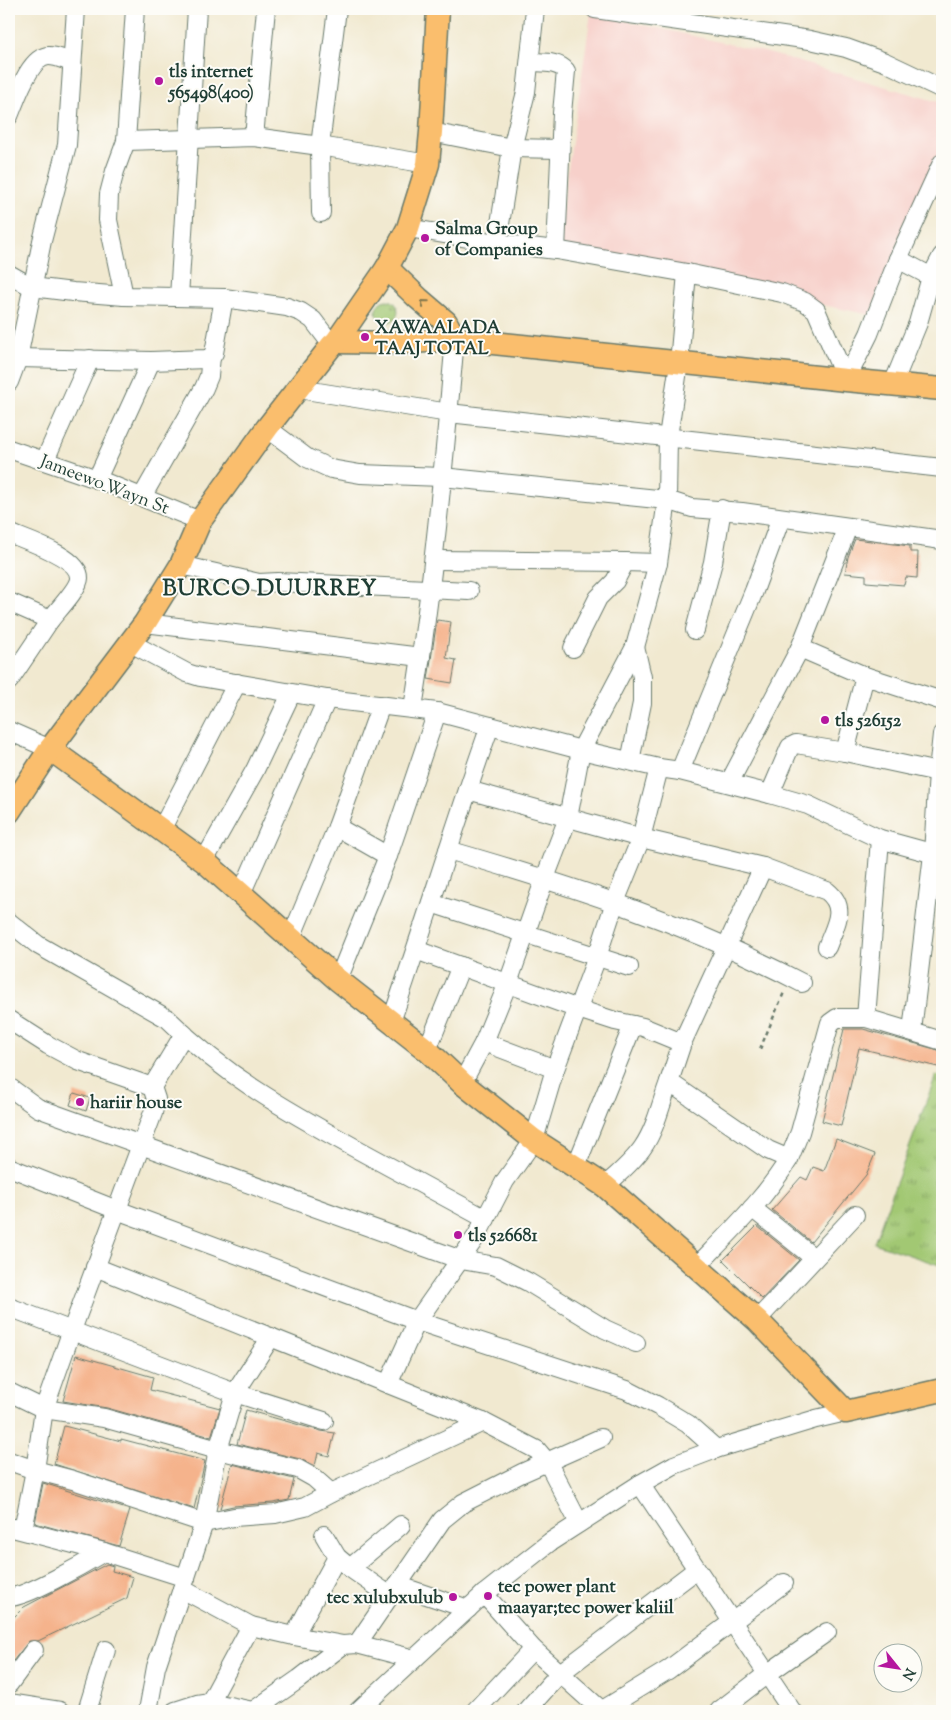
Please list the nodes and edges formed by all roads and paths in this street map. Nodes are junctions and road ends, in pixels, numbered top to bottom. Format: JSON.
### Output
{"nodes":[{"id":1,"x":76,"y":9,"type":"edge"},
{"id":2,"x":135,"y":9,"type":"edge"},
{"id":3,"x":197,"y":9,"type":"edge"},
{"id":4,"x":266,"y":9,"type":"edge"},
{"id":5,"x":337,"y":9,"type":"edge"},
{"id":6,"x":438,"y":9,"type":"edge"},
{"id":7,"x":535,"y":9,"type":"edge"},
{"id":8,"x":595,"y":9,"type":"edge"},
{"id":9,"x":72,"y":62,"type":"junction"},
{"id":10,"x":530,"y":62,"type":"junction"},
{"id":11,"x":942,"y":89,"type":"edge"},
{"id":12,"x":9,"y":116,"type":"edge"},
{"id":13,"x":431,"y":132,"type":"junction"},
{"id":14,"x":254,"y":137,"type":"junction"},
{"id":15,"x":190,"y":139,"type":"junction"},
{"id":16,"x":126,"y":141,"type":"junction"},
{"id":17,"x":320,"y":146,"type":"junction"},
{"id":18,"x":512,"y":148,"type":"junction"},
{"id":19,"x":560,"y":148,"type":"junction"},
{"id":20,"x":942,"y":163,"type":"edge"},
{"id":21,"x":428,"y":164,"type":"junction"},
{"id":22,"x":321,"y":213,"type":"dead end"},
{"id":23,"x":408,"y":228,"type":"junction"},
{"id":24,"x":497,"y":243,"type":"junction"},
{"id":25,"x":556,"y":250,"type":"junction"},
{"id":26,"x":942,"y":256,"type":"edge"},
{"id":27,"x":898,"y":259,"type":"junction"},
{"id":28,"x":387,"y":268,"type":"junction"},
{"id":29,"x":687,"y":273,"type":"junction"},
{"id":30,"x":9,"y":274,"type":"edge"},
{"id":31,"x":937,"y":280,"type":"edge"},
{"id":32,"x":32,"y":286,"type":"junction"},
{"id":33,"x":124,"y":296,"type":"junction"},
{"id":34,"x":179,"y":297,"type":"junction"},
{"id":35,"x":224,"y":298,"type":"junction"},
{"id":36,"x":455,"y":339,"type":"junction"},
{"id":37,"x":334,"y":344,"type":"junction"},
{"id":38,"x":13,"y":357,"type":"edge"},
{"id":39,"x":211,"y":357,"type":"junction"},
{"id":40,"x":90,"y":359,"type":"junction"},
{"id":41,"x":151,"y":361,"type":"junction"},
{"id":42,"x":678,"y":363,"type":"junction"},
{"id":43,"x":846,"y":380,"type":"junction"},
{"id":44,"x":9,"y":382,"type":"edge"},
{"id":45,"x":892,"y":384,"type":"junction"},
{"id":46,"x":299,"y":389,"type":"junction"},
{"id":47,"x":942,"y":389,"type":"edge"},
{"id":48,"x":449,"y":413,"type":"junction"},
{"id":49,"x":267,"y":428,"type":"junction"},
{"id":50,"x":668,"y":437,"type":"junction"},
{"id":51,"x":9,"y":449,"type":"edge"},
{"id":52,"x":44,"y":460,"type":"junction"},
{"id":53,"x":942,"y":468,"type":"edge"},
{"id":54,"x":442,"y":477,"type":"junction"},
{"id":55,"x":97,"y":478,"type":"junction"},
{"id":56,"x":142,"y":497,"type":"junction"},
{"id":57,"x":667,"y":500,"type":"junction"},
{"id":58,"x":722,"y":509,"type":"junction"},
{"id":59,"x":781,"y":518,"type":"junction"},
{"id":60,"x":200,"y":520,"type":"junction"},
{"id":61,"x":848,"y":527,"type":"junction"},
{"id":62,"x":9,"y":533,"type":"edge"},
{"id":63,"x":942,"y":540,"type":"edge"},
{"id":64,"x":434,"y":560,"type":"junction"},
{"id":65,"x":625,"y":562,"type":"junction"},
{"id":66,"x":658,"y":563,"type":"junction"},
{"id":67,"x":180,"y":565,"type":"junction"},
{"id":68,"x":430,"y":589,"type":"junction"},
{"id":69,"x":469,"y":591,"type":"dead end"},
{"id":70,"x":9,"y":602,"type":"edge"},
{"id":71,"x":50,"y":620,"type":"junction"},
{"id":72,"x":145,"y":622,"type":"junction"},
{"id":73,"x":695,"y":630,"type":"dead end"},
{"id":74,"x":130,"y":642,"type":"junction"},
{"id":75,"x":635,"y":647,"type":"junction"},
{"id":76,"x":573,"y":648,"type":"dead end"},
{"id":77,"x":800,"y":648,"type":"junction"},
{"id":78,"x":421,"y":657,"type":"junction"},
{"id":79,"x":865,"y":676,"type":"junction"},
{"id":80,"x":9,"y":681,"type":"edge"},
{"id":81,"x":237,"y":683,"type":"junction"},
{"id":82,"x":291,"y":694,"type":"junction"},
{"id":83,"x":327,"y":699,"type":"junction"},
{"id":84,"x":942,"y":701,"type":"edge"},
{"id":85,"x":381,"y":705,"type":"junction"},
{"id":86,"x":412,"y":708,"type":"junction"},
{"id":87,"x":437,"y":712,"type":"junction"},
{"id":88,"x":490,"y":726,"type":"junction"},
{"id":89,"x":9,"y":731,"type":"edge"},
{"id":90,"x":942,"y":734,"type":"edge"},
{"id":91,"x":50,"y":749,"type":"junction"},
{"id":92,"x":581,"y":750,"type":"junction"},
{"id":93,"x":844,"y":752,"type":"junction"},
{"id":94,"x":630,"y":761,"type":"junction"},
{"id":95,"x":659,"y":768,"type":"junction"},
{"id":96,"x":680,"y":771,"type":"junction"},
{"id":97,"x":938,"y":772,"type":"junction"},
{"id":98,"x":729,"y":783,"type":"junction"},
{"id":99,"x":468,"y":790,"type":"junction"},
{"id":100,"x":770,"y":794,"type":"junction"},
{"id":101,"x":9,"y":811,"type":"edge"},
{"id":102,"x":568,"y":818,"type":"junction"},
{"id":103,"x":337,"y":828,"type":"junction"},
{"id":104,"x":161,"y":830,"type":"junction"},
{"id":105,"x":641,"y":838,"type":"junction"},
{"id":106,"x":880,"y":840,"type":"junction"},
{"id":107,"x":448,"y":850,"type":"junction"},
{"id":108,"x":938,"y":855,"type":"edge"},
{"id":109,"x":388,"y":856,"type":"junction"},
{"id":110,"x":204,"y":862,"type":"junction"},
{"id":111,"x":763,"y":867,"type":"junction"},
{"id":112,"x":545,"y":878,"type":"junction"},
{"id":113,"x":241,"y":894,"type":"junction"},
{"id":114,"x":615,"y":902,"type":"junction"},
{"id":115,"x":431,"y":903,"type":"junction"},
{"id":116,"x":9,"y":922,"type":"edge"},
{"id":117,"x":526,"y":934,"type":"junction"},
{"id":118,"x":292,"y":938,"type":"junction"},
{"id":119,"x":726,"y":946,"type":"junction"},
{"id":120,"x":827,"y":947,"type":"dead end"},
{"id":121,"x":416,"y":950,"type":"junction"},
{"id":122,"x":597,"y":957,"type":"junction"},
{"id":123,"x":462,"y":966,"type":"junction"},
{"id":124,"x":629,"y":967,"type":"dead end"},
{"id":125,"x":338,"y":980,"type":"junction"},
{"id":126,"x":796,"y":980,"type":"joint"},
{"id":127,"x":508,"y":983,"type":"junction"},
{"id":128,"x":578,"y":1009,"type":"junction"},
{"id":129,"x":866,"y":1018,"type":"junction"},
{"id":130,"x":9,"y":1020,"type":"edge"},
{"id":131,"x":390,"y":1022,"type":"junction"},
{"id":132,"x":633,"y":1025,"type":"junction"},
{"id":133,"x":912,"y":1031,"type":"junction"},
{"id":134,"x":184,"y":1034,"type":"junction"},
{"id":135,"x":942,"y":1041,"type":"edge"},
{"id":136,"x":484,"y":1042,"type":"junction"},
{"id":137,"x":682,"y":1043,"type":"junction"},
{"id":138,"x":760,"y":1049,"type":"dead end"},
{"id":139,"x":427,"y":1050,"type":"junction"},
{"id":140,"x":555,"y":1070,"type":"junction"},
{"id":141,"x":669,"y":1082,"type":"junction"},
{"id":142,"x":462,"y":1083,"type":"junction"},
{"id":143,"x":9,"y":1087,"type":"edge"},
{"id":144,"x":152,"y":1087,"type":"junction"},
{"id":145,"x":534,"y":1140,"type":"junction"},
{"id":146,"x":141,"y":1145,"type":"junction"},
{"id":147,"x":789,"y":1159,"type":"junction"},
{"id":148,"x":576,"y":1166,"type":"junction"},
{"id":149,"x":9,"y":1167,"type":"edge"},
{"id":150,"x":605,"y":1186,"type":"junction"},
{"id":151,"x":752,"y":1208,"type":"junction"},
{"id":152,"x":118,"y":1210,"type":"junction"},
{"id":153,"x":855,"y":1215,"type":"dead end"},
{"id":154,"x":486,"y":1219,"type":"junction"},
{"id":155,"x":814,"y":1258,"type":"junction"},
{"id":156,"x":460,"y":1260,"type":"junction"},
{"id":157,"x":95,"y":1267,"type":"junction"},
{"id":158,"x":696,"y":1267,"type":"junction"},
{"id":159,"x":9,"y":1306,"type":"edge"},
{"id":160,"x":757,"y":1320,"type":"junction"},
{"id":161,"x":417,"y":1321,"type":"junction"},
{"id":162,"x":72,"y":1330,"type":"junction"},
{"id":163,"x":271,"y":1337,"type":"junction"},
{"id":164,"x":636,"y":1343,"type":"dead end"},
{"id":165,"x":388,"y":1384,"type":"junction"},
{"id":166,"x":942,"y":1390,"type":"edge"},
{"id":167,"x":9,"y":1392,"type":"edge"},
{"id":168,"x":235,"y":1393,"type":"junction"},
{"id":169,"x":44,"y":1409,"type":"junction"},
{"id":170,"x":846,"y":1412,"type":"junction"},
{"id":171,"x":324,"y":1421,"type":"dead end"},
{"id":172,"x":484,"y":1422,"type":"junction"},
{"id":173,"x":601,"y":1438,"type":"dead end"},
{"id":174,"x":716,"y":1449,"type":"junction"},
{"id":175,"x":218,"y":1450,"type":"junction"},
{"id":176,"x":9,"y":1461,"type":"edge"},
{"id":177,"x":548,"y":1463,"type":"junction"},
{"id":178,"x":35,"y":1470,"type":"junction"},
{"id":179,"x":640,"y":1484,"type":"junction"},
{"id":180,"x":331,"y":1493,"type":"junction"},
{"id":181,"x":204,"y":1523,"type":"junction"},
{"id":182,"x":579,"y":1523,"type":"junction"},
{"id":183,"x":401,"y":1525,"type":"dead end"},
{"id":184,"x":16,"y":1529,"type":"edge"},
{"id":185,"x":324,"y":1535,"type":"dead end"},
{"id":186,"x":104,"y":1552,"type":"junction"},
{"id":187,"x":343,"y":1562,"type":"junction"},
{"id":188,"x":696,"y":1570,"type":"junction"},
{"id":189,"x":184,"y":1583,"type":"junction"},
{"id":190,"x":784,"y":1583,"type":"dead end"},
{"id":191,"x":393,"y":1590,"type":"junction"},
{"id":192,"x":484,"y":1594,"type":"junction"},
{"id":193,"x":10,"y":1599,"type":"edge"},
{"id":194,"x":468,"y":1610,"type":"junction"},
{"id":195,"x":733,"y":1623,"type":"junction"},
{"id":196,"x":251,"y":1626,"type":"junction"},
{"id":197,"x":828,"y":1632,"type":"dead end"},
{"id":198,"x":294,"y":1636,"type":"junction"},
{"id":199,"x":350,"y":1644,"type":"junction"},
{"id":200,"x":533,"y":1649,"type":"junction"},
{"id":201,"x":34,"y":1650,"type":"dead end"},
{"id":202,"x":106,"y":1650,"type":"dead end"},
{"id":203,"x":414,"y":1660,"type":"junction"},
{"id":204,"x":559,"y":1674,"type":"junction"},
{"id":205,"x":767,"y":1674,"type":"junction"},
{"id":206,"x":9,"y":1684,"type":"edge"},
{"id":207,"x":210,"y":1702,"type":"junction"},
{"id":208,"x":9,"y":1703,"type":"edge"},
{"id":209,"x":60,"y":1711,"type":"edge"},
{"id":210,"x":87,"y":1711,"type":"edge"},
{"id":211,"x":148,"y":1711,"type":"edge"},
{"id":212,"x":176,"y":1711,"type":"edge"},
{"id":213,"x":252,"y":1711,"type":"edge"},
{"id":214,"x":358,"y":1711,"type":"edge"},
{"id":215,"x":475,"y":1711,"type":"edge"},
{"id":216,"x":526,"y":1711,"type":"edge"},
{"id":217,"x":601,"y":1711,"type":"edge"},
{"id":218,"x":719,"y":1711,"type":"edge"},
{"id":219,"x":792,"y":1711,"type":"edge"}],
"edges":[{"from":1,"to":9,"type":"street"},
{"from":2,"to":16,"type":"street"},
{"from":3,"to":15,"type":"street"},
{"from":4,"to":14,"type":"street"},
{"from":5,"to":17,"type":"street"},
{"from":6,"to":13,"type":"main road"},
{"from":7,"to":10,"type":"street"},
{"from":8,"to":11,"type":"street"},
{"from":9,"to":12,"type":"street"},
{"from":9,"to":32,"type":"street"},
{"from":10,"to":18,"type":"street"},
{"from":10,"to":19,"type":"street"},
{"from":13,"to":18,"type":"street"},
{"from":13,"to":21,"type":"main road"},
{"from":14,"to":15,"type":"street"},
{"from":14,"to":17,"type":"street"},
{"from":15,"to":16,"type":"street"},
{"from":15,"to":34,"type":"street"},
{"from":16,"to":33,"type":"street"},
{"from":17,"to":21,"type":"street"},
{"from":17,"to":22,"type":"street"},
{"from":18,"to":19,"type":"street"},
{"from":18,"to":24,"type":"street"},
{"from":19,"to":25,"type":"street"},
{"from":20,"to":27,"type":"street"},
{"from":21,"to":23,"type":"main road"},
{"from":23,"to":24,"type":"street"},
{"from":23,"to":28,"type":"main road"},
{"from":24,"to":25,"type":"street"},
{"from":25,"to":29,"type":"street"},
{"from":26,"to":31,"type":"street"},
{"from":27,"to":31,"type":"street"},
{"from":27,"to":43,"type":"street"},
{"from":36,"to":28,"type":"main road","one_way":true},
{"from":28,"to":37,"type":"main road"},
{"from":29,"to":42,"type":"street"},
{"from":29,"to":43,"type":"street"},
{"from":30,"to":32,"type":"street"},
{"from":31,"to":45,"type":"street"},
{"from":32,"to":33,"type":"street"},
{"from":32,"to":38,"type":"street"},
{"from":33,"to":34,"type":"street"},
{"from":34,"to":35,"type":"street"},
{"from":35,"to":37,"type":"street"},
{"from":35,"to":39,"type":"street"},
{"from":36,"to":37,"type":"main road"},
{"from":36,"to":42,"type":"main road"},
{"from":36,"to":48,"type":"street"},
{"from":37,"to":46,"type":"main road"},
{"from":38,"to":40,"type":"street"},
{"from":38,"to":44,"type":"street"},
{"from":39,"to":41,"type":"street"},
{"from":39,"to":56,"type":"street"},
{"from":40,"to":41,"type":"street"},
{"from":40,"to":52,"type":"street"},
{"from":41,"to":55,"type":"street"},
{"from":42,"to":43,"type":"main road"},
{"from":42,"to":50,"type":"street"},
{"from":43,"to":45,"type":"main road"},
{"from":45,"to":47,"type":"main road"},
{"from":46,"to":48,"type":"street"},
{"from":46,"to":49,"type":"main road"},
{"from":48,"to":50,"type":"street"},
{"from":48,"to":54,"type":"street"},
{"from":49,"to":54,"type":"street"},
{"from":49,"to":60,"type":"main road"},
{"from":50,"to":53,"type":"street"},
{"from":50,"to":57,"type":"street"},
{"from":51,"to":52,"type":"street","name":"Jameewo_Wayn St"},
{"from":52,"to":55,"type":"street","name":"Jameewo_Wayn St"},
{"from":54,"to":57,"type":"street"},
{"from":54,"to":64,"type":"street"},
{"from":55,"to":56,"type":"street","name":"Jameewo_Wayn St"},
{"from":56,"to":60,"type":"street","name":"Jameewo_Wayn St"},
{"from":57,"to":58,"type":"street"},
{"from":57,"to":66,"type":"street"},
{"from":58,"to":59,"type":"street"},
{"from":58,"to":73,"type":"street"},
{"from":59,"to":61,"type":"street"},
{"from":59,"to":96,"type":"street"},
{"from":60,"to":67,"type":"main road"},
{"from":61,"to":63,"type":"street"},
{"from":61,"to":77,"type":"street"},
{"from":62,"to":71,"type":"street"},
{"from":64,"to":65,"type":"street"},
{"from":64,"to":68,"type":"street"},
{"from":65,"to":66,"type":"street"},
{"from":65,"to":76,"type":"street"},
{"from":66,"to":75,"type":"street"},
{"from":67,"to":68,"type":"street"},
{"from":67,"to":72,"type":"main road"},
{"from":68,"to":69,"type":"street"},
{"from":68,"to":78,"type":"street"},
{"from":70,"to":71,"type":"street"},
{"from":71,"to":80,"type":"street"},
{"from":72,"to":74,"type":"main road"},
{"from":72,"to":78,"type":"street"},
{"from":74,"to":81,"type":"street"},
{"from":74,"to":91,"type":"main road"},
{"from":75,"to":92,"type":"street"},
{"from":75,"to":94,"type":"street"},
{"from":77,"to":79,"type":"street"},
{"from":77,"to":98,"type":"street"},
{"from":78,"to":86,"type":"street"},
{"from":79,"to":84,"type":"street"},
{"from":79,"to":93,"type":"street"},
{"from":81,"to":82,"type":"street"},
{"from":81,"to":104,"type":"street"},
{"from":82,"to":83,"type":"street"},
{"from":82,"to":110,"type":"street"},
{"from":83,"to":85,"type":"street"},
{"from":83,"to":113,"type":"street"},
{"from":85,"to":86,"type":"street"},
{"from":85,"to":103,"type":"street"},
{"from":86,"to":87,"type":"street"},
{"from":87,"to":88,"type":"street"},
{"from":87,"to":109,"type":"street"},
{"from":88,"to":92,"type":"street"},
{"from":88,"to":99,"type":"street"},
{"from":89,"to":91,"type":"street"},
{"from":90,"to":97,"type":"street"},
{"from":91,"to":101,"type":"main road"},
{"from":91,"to":104,"type":"main road"},
{"from":92,"to":94,"type":"street"},
{"from":92,"to":102,"type":"street"},
{"from":93,"to":97,"type":"street"},
{"from":93,"to":100,"type":"street"},
{"from":94,"to":95,"type":"street"},
{"from":95,"to":96,"type":"street"},
{"from":95,"to":105,"type":"street"},
{"from":96,"to":98,"type":"street"},
{"from":97,"to":108,"type":"street"},
{"from":98,"to":100,"type":"street"},
{"from":99,"to":102,"type":"street"},
{"from":99,"to":107,"type":"street"},
{"from":100,"to":106,"type":"street"},
{"from":102,"to":105,"type":"street"},
{"from":102,"to":112,"type":"street"},
{"from":103,"to":109,"type":"street"},
{"from":103,"to":118,"type":"street"},
{"from":104,"to":110,"type":"main road"},
{"from":105,"to":111,"type":"street"},
{"from":105,"to":114,"type":"street"},
{"from":106,"to":108,"type":"street"},
{"from":106,"to":129,"type":"street"},
{"from":107,"to":112,"type":"street"},
{"from":107,"to":115,"type":"street"},
{"from":108,"to":133,"type":"street"},
{"from":109,"to":125,"type":"street"},
{"from":110,"to":113,"type":"main road"},
{"from":111,"to":119,"type":"street"},
{"from":111,"to":120,"type":"street"},
{"from":112,"to":114,"type":"street"},
{"from":112,"to":117,"type":"street"},
{"from":113,"to":118,"type":"main road"},
{"from":114,"to":119,"type":"street"},
{"from":114,"to":122,"type":"street"},
{"from":115,"to":117,"type":"street"},
{"from":115,"to":121,"type":"street"},
{"from":116,"to":134,"type":"street"},
{"from":117,"to":122,"type":"street"},
{"from":117,"to":127,"type":"street"},
{"from":118,"to":125,"type":"main road"},
{"from":119,"to":126,"type":"street"},
{"from":119,"to":137,"type":"street"},
{"from":121,"to":123,"type":"street"},
{"from":121,"to":131,"type":"street"},
{"from":122,"to":124,"type":"street"},
{"from":122,"to":128,"type":"street"},
{"from":123,"to":127,"type":"street"},
{"from":123,"to":139,"type":"street"},
{"from":125,"to":131,"type":"main road"},
{"from":126,"to":138,"type":"path"},
{"from":127,"to":128,"type":"street"},
{"from":127,"to":136,"type":"street"},
{"from":128,"to":132,"type":"street"},
{"from":128,"to":140,"type":"street"},
{"from":129,"to":133,"type":"street"},
{"from":129,"to":147,"type":"street"},
{"from":130,"to":144,"type":"street"},
{"from":131,"to":139,"type":"main road"},
{"from":132,"to":137,"type":"street"},
{"from":132,"to":148,"type":"street"},
{"from":133,"to":135,"type":"street"},
{"from":134,"to":144,"type":"street"},
{"from":134,"to":154,"type":"street"},
{"from":136,"to":140,"type":"street"},
{"from":136,"to":142,"type":"street"},
{"from":137,"to":141,"type":"street"},
{"from":139,"to":142,"type":"main road"},
{"from":140,"to":145,"type":"street"},
{"from":141,"to":147,"type":"street"},
{"from":141,"to":150,"type":"street"},
{"from":142,"to":145,"type":"main road"},
{"from":143,"to":146,"type":"street"},
{"from":144,"to":146,"type":"street"},
{"from":145,"to":148,"type":"main road"},
{"from":145,"to":154,"type":"street"},
{"from":146,"to":152,"type":"street"},
{"from":146,"to":156,"type":"street"},
{"from":147,"to":151,"type":"street"},
{"from":148,"to":150,"type":"main road"},
{"from":149,"to":152,"type":"street"},
{"from":150,"to":158,"type":"main road"},
{"from":151,"to":155,"type":"street"},
{"from":151,"to":158,"type":"street"},
{"from":152,"to":157,"type":"street"},
{"from":152,"to":161,"type":"street"},
{"from":153,"to":155,"type":"street"},
{"from":154,"to":156,"type":"street"},
{"from":155,"to":160,"type":"street"},
{"from":156,"to":161,"type":"street"},
{"from":156,"to":164,"type":"street"},
{"from":157,"to":162,"type":"street"},
{"from":157,"to":163,"type":"street"},
{"from":158,"to":160,"type":"main road"},
{"from":159,"to":162,"type":"street"},
{"from":160,"to":170,"type":"main road"},
{"from":161,"to":165,"type":"street"},
{"from":161,"to":174,"type":"street"},
{"from":162,"to":168,"type":"street"},
{"from":162,"to":169,"type":"street"},
{"from":163,"to":165,"type":"street"},
{"from":163,"to":168,"type":"street"},
{"from":165,"to":172,"type":"street"},
{"from":166,"to":170,"type":"main road"},
{"from":167,"to":169,"type":"street"},
{"from":168,"to":171,"type":"street"},
{"from":168,"to":175,"type":"street"},
{"from":169,"to":175,"type":"street"},
{"from":169,"to":178,"type":"street"},
{"from":170,"to":174,"type":"street"},
{"from":172,"to":177,"type":"street"},
{"from":172,"to":180,"type":"street"},
{"from":173,"to":177,"type":"street"},
{"from":174,"to":179,"type":"street"},
{"from":175,"to":180,"type":"street"},
{"from":175,"to":181,"type":"street"},
{"from":176,"to":178,"type":"street"},
{"from":177,"to":182,"type":"street"},
{"from":177,"to":191,"type":"street"},
{"from":178,"to":181,"type":"street"},
{"from":178,"to":184,"type":"street"},
{"from":179,"to":182,"type":"street"},
{"from":179,"to":188,"type":"street"},
{"from":180,"to":181,"type":"street"},
{"from":181,"to":189,"type":"street"},
{"from":182,"to":192,"type":"street"},
{"from":183,"to":187,"type":"street"},
{"from":184,"to":186,"type":"street"},
{"from":185,"to":187,"type":"street"},
{"from":186,"to":189,"type":"street"},
{"from":186,"to":193,"type":"street"},
{"from":187,"to":191,"type":"street"},
{"from":187,"to":198,"type":"street"},
{"from":188,"to":195,"type":"street"},
{"from":188,"to":204,"type":"street"},
{"from":189,"to":196,"type":"street"},
{"from":189,"to":211,"type":"street"},
{"from":190,"to":195,"type":"street"},
{"from":191,"to":194,"type":"street"},
{"from":191,"to":199,"type":"street"},
{"from":192,"to":194,"type":"street"},
{"from":192,"to":200,"type":"street"},
{"from":194,"to":203,"type":"street"},
{"from":195,"to":205,"type":"street"},
{"from":195,"to":217,"type":"street"},
{"from":196,"to":198,"type":"street"},
{"from":196,"to":207,"type":"street"},
{"from":197,"to":205,"type":"street"},
{"from":198,"to":199,"type":"street"},
{"from":199,"to":203,"type":"street"},
{"from":199,"to":213,"type":"street"},
{"from":200,"to":204,"type":"street"},
{"from":200,"to":215,"type":"street"},
{"from":201,"to":206,"type":"street"},
{"from":202,"to":210,"type":"street"},
{"from":203,"to":214,"type":"street"},
{"from":204,"to":216,"type":"street"},
{"from":204,"to":217,"type":"street"},
{"from":205,"to":218,"type":"street"},
{"from":205,"to":219,"type":"street"},
{"from":207,"to":212,"type":"street"},
{"from":207,"to":213,"type":"street"},
{"from":208,"to":209,"type":"street"}]}
